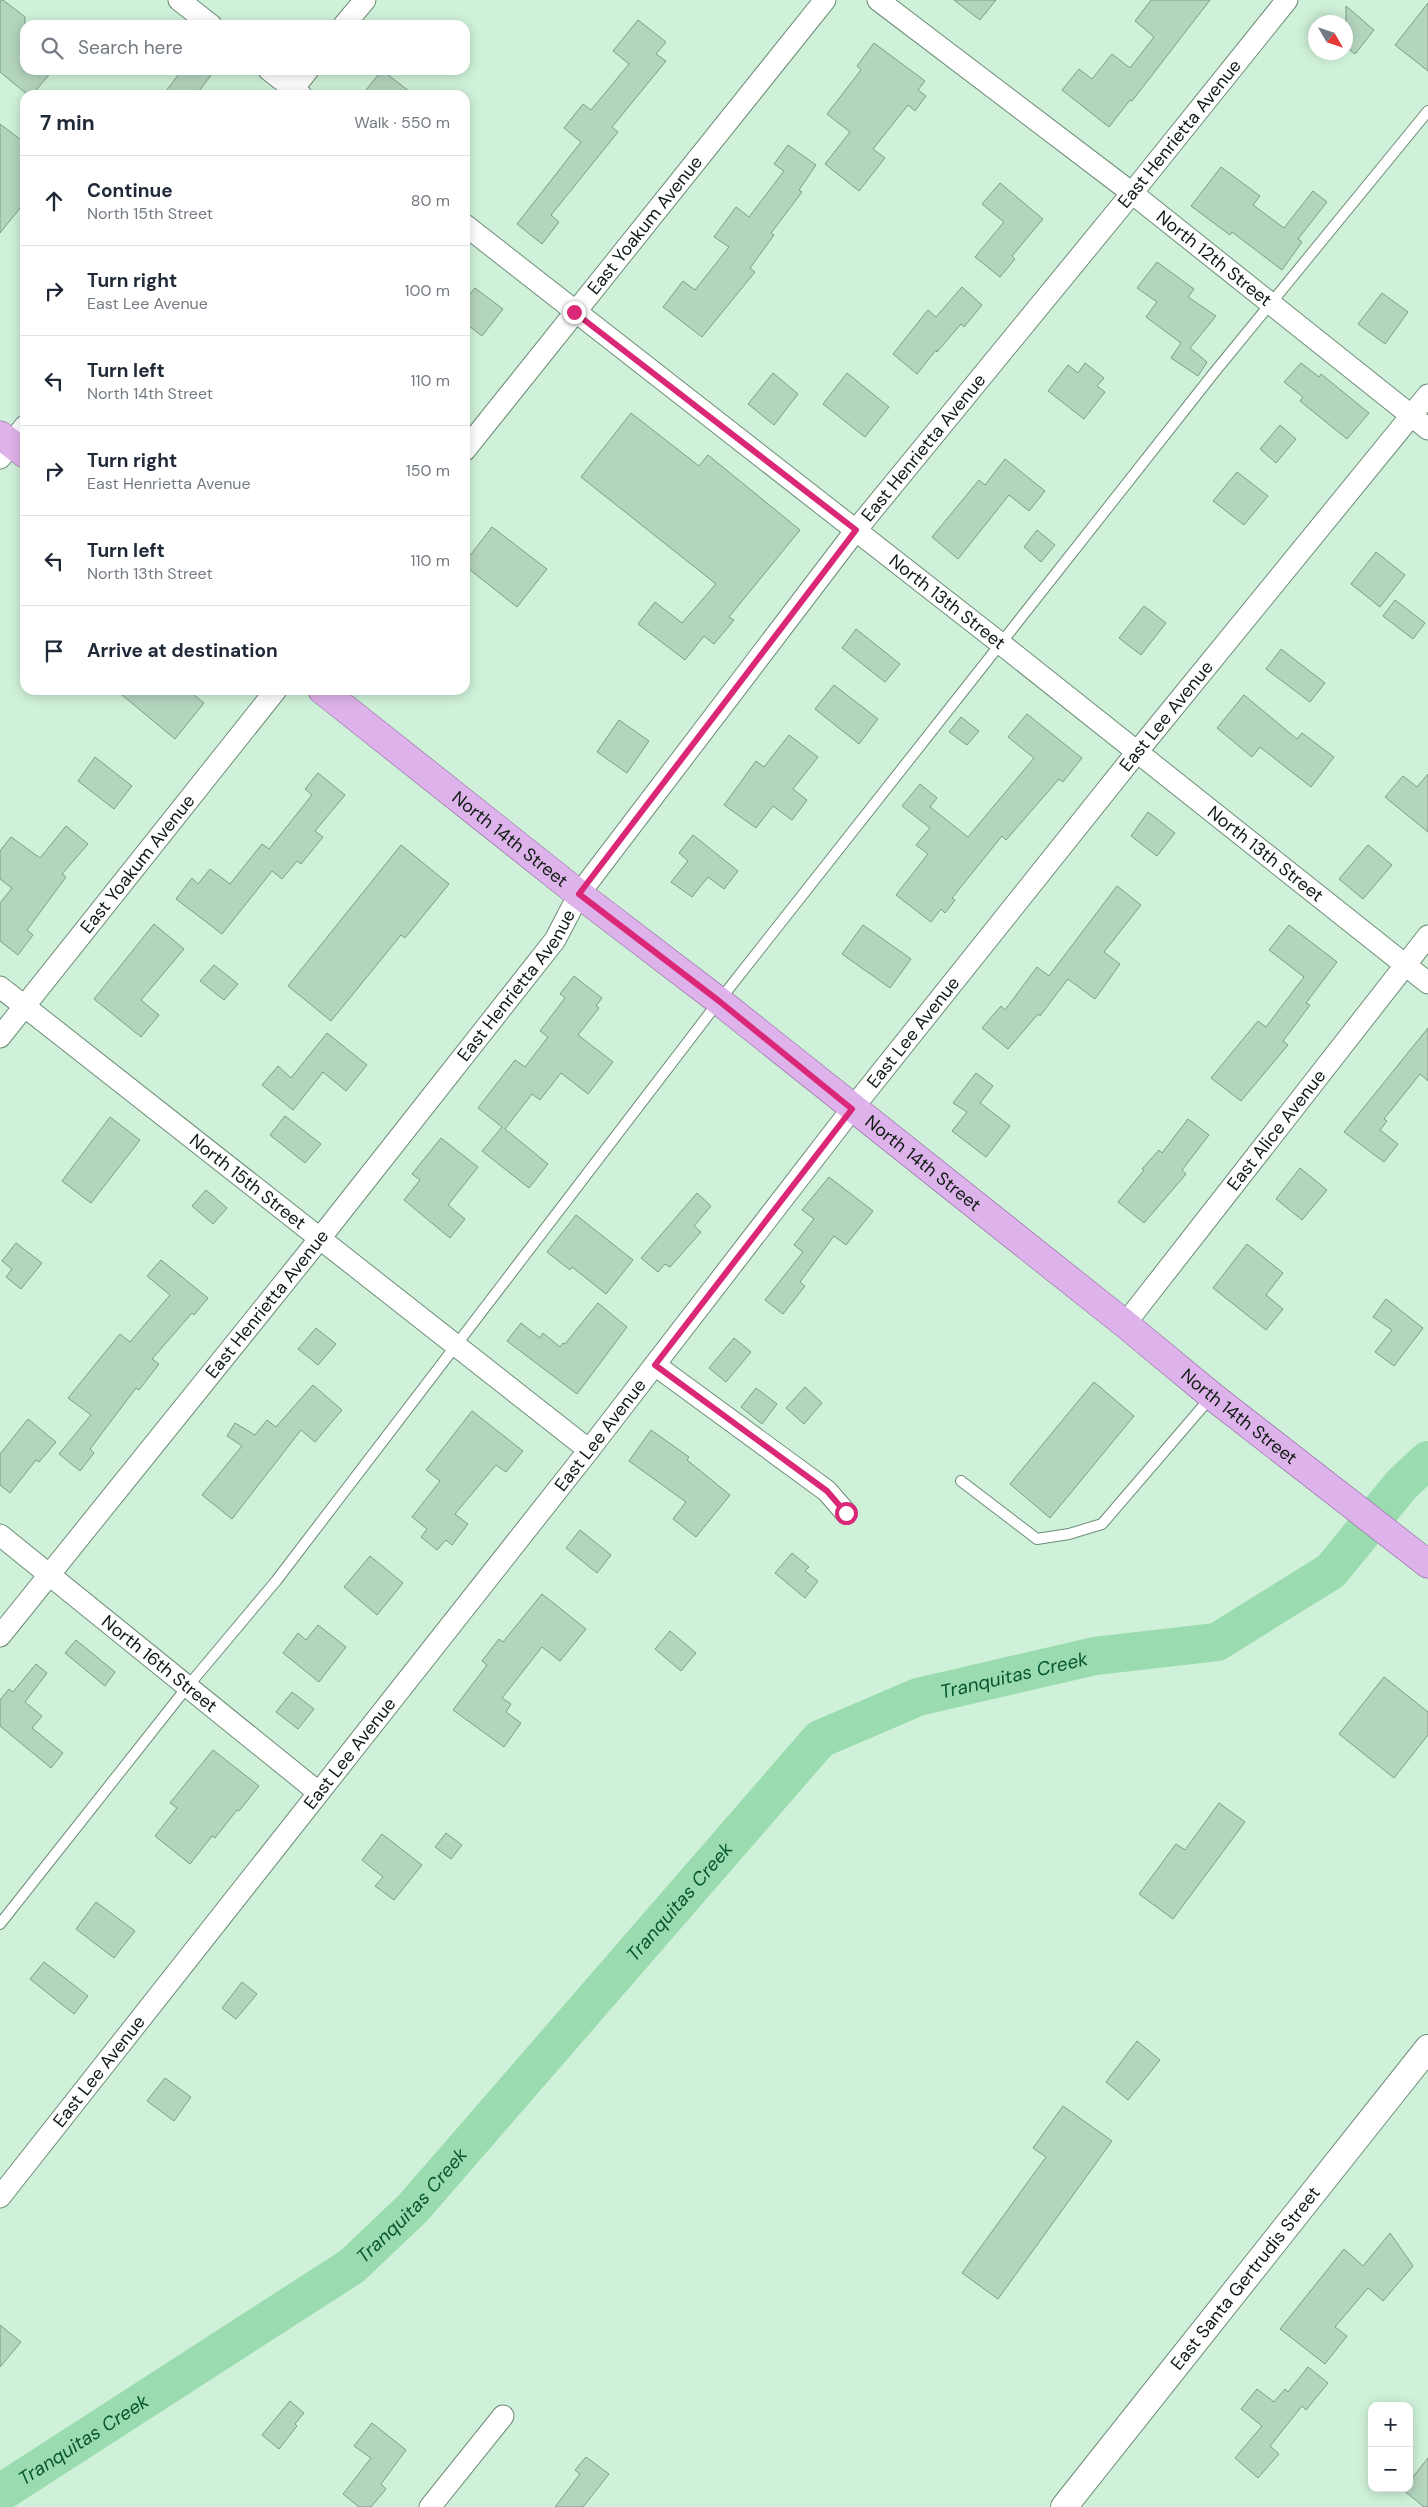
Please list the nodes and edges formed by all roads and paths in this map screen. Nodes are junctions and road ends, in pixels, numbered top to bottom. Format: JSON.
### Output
{"nodes":[{"id":1,"x":179,"y":0,"type":"edge"},
{"id":2,"x":365,"y":0,"type":"edge"},
{"id":3,"x":825,"y":0,"type":"edge"},
{"id":4,"x":878,"y":0,"type":"edge"},
{"id":5,"x":1287,"y":0,"type":"edge"},
{"id":6,"x":205,"y":20,"type":"edge"},
{"id":7,"x":348,"y":20,"type":"edge"},
{"id":8,"x":274,"y":75,"type":"edge"},
{"id":9,"x":305,"y":75,"type":"edge"},
{"id":10,"x":291,"y":90,"type":"edge"},
{"id":11,"x":296,"y":90,"type":"edge"},
{"id":12,"x":1428,"y":111,"type":"edge"},
{"id":13,"x":1132,"y":193,"type":"junction"},
{"id":14,"x":470,"y":229,"type":"edge"},
{"id":15,"x":1270,"y":304,"type":"junction"},
{"id":16,"x":574,"y":312,"type":"junction"},
{"id":17,"x":1428,"y":395,"type":"edge"},
{"id":18,"x":1420,"y":423,"type":"edge"},
{"id":19,"x":470,"y":444,"type":"edge"},
{"id":20,"x":856,"y":530,"type":"junction"},
{"id":21,"x":1000,"y":643,"type":"junction"},
{"id":22,"x":272,"y":695,"type":"edge"},
{"id":23,"x":328,"y":695,"type":"edge"},
{"id":24,"x":1137,"y":752,"type":"junction"},
{"id":25,"x":579,"y":894,"type":"junction"},
{"id":26,"x":1428,"y":936,"type":"edge"},
{"id":27,"x":1405,"y":964,"type":"junction"},
{"id":28,"x":1428,"y":983,"type":"edge"},
{"id":29,"x":0,"y":987,"type":"edge"},
{"id":30,"x":719,"y":1001,"type":"junction"},
{"id":31,"x":24,"y":1006,"type":"junction"},
{"id":32,"x":0,"y":1038,"type":"edge"},
{"id":33,"x":852,"y":1109,"type":"junction"},
{"id":34,"x":321,"y":1237,"type":"junction"},
{"id":35,"x":1124,"y":1324,"type":"junction"},
{"id":36,"x":458,"y":1345,"type":"junction"},
{"id":37,"x":655,"y":1365,"type":"junction"},
{"id":38,"x":1212,"y":1396,"type":"junction"},
{"id":39,"x":589,"y":1450,"type":"junction"},
{"id":40,"x":961,"y":1481,"type":"dead end"},
{"id":41,"x":846,"y":1513,"type":"dead end"},
{"id":42,"x":0,"y":1535,"type":"edge"},
{"id":43,"x":1426,"y":1563,"type":"edge"},
{"id":44,"x":49,"y":1573,"type":"junction"},
{"id":45,"x":0,"y":1636,"type":"edge"},
{"id":46,"x":188,"y":1686,"type":"junction"},
{"id":47,"x":318,"y":1792,"type":"junction"},
{"id":48,"x":0,"y":1924,"type":"edge"},
{"id":49,"x":1428,"y":2048,"type":"edge"},
{"id":50,"x":0,"y":2197,"type":"edge"},
{"id":51,"x":503,"y":2416,"type":"dead end"},
{"id":52,"x":430,"y":2507,"type":"edge"},
{"id":53,"x":1064,"y":2507,"type":"edge"}],
"edges":[{"from":1,"to":6,"type":"street"},
{"from":2,"to":7,"type":"street"},
{"from":3,"to":16,"type":"street","name":"East Yoakum Avenue"},
{"from":4,"to":13,"type":"street","name":"North 12th Street"},
{"from":5,"to":13,"type":"street","name":"East Henrietta Avenue"},
{"from":8,"to":10,"type":"street"},
{"from":9,"to":11,"type":"street"},
{"from":12,"to":15,"type":"lane"},
{"from":13,"to":15,"type":"street","name":"North 12th Street"},
{"from":13,"to":20,"type":"street","name":"East Henrietta Avenue"},
{"from":14,"to":16,"type":"street","name":"North 13th Street"},
{"from":15,"to":18,"type":"street","name":"North 12th Street"},
{"from":15,"to":21,"type":"lane"},
{"from":16,"to":19,"type":"street","name":"East Yoakum Avenue"},
{"from":16,"to":20,"type":"street","name":"North 13th Street"},
{"from":17,"to":18,"type":"street","name":"East Lee Avenue"},
{"from":18,"to":24,"type":"street","name":"East Lee Avenue"},
{"from":20,"to":21,"type":"street","name":"North 13th Street"},
{"from":20,"to":25,"type":"street","name":"East Henrietta Avenue"},
{"from":21,"to":24,"type":"street","name":"North 13th Street"},
{"from":21,"to":30,"type":"lane"},
{"from":22,"to":31,"type":"street","name":"East Yoakum Avenue"},
{"from":23,"to":25,"type":"main road","name":"North 14th Street"},
{"from":24,"to":27,"type":"street","name":"North 13th Street"},
{"from":24,"to":33,"type":"street","name":"East Lee Avenue"},
{"from":25,"to":30,"type":"main road","name":"North 14th Street"},
{"from":25,"to":34,"type":"street","name":"East Henrietta Avenue"},
{"from":26,"to":27,"type":"street","name":"East Alice Avenue"},
{"from":27,"to":28,"type":"street","name":"North 13th Street"},
{"from":27,"to":35,"type":"street","name":"East Alice Avenue"},
{"from":29,"to":31,"type":"street","name":"North 15th Street"},
{"from":30,"to":33,"type":"main road","name":"North 14th Street"},
{"from":30,"to":36,"type":"lane"},
{"from":31,"to":32,"type":"street","name":"East Yoakum Avenue"},
{"from":31,"to":34,"type":"street","name":"North 15th Street"},
{"from":33,"to":35,"type":"main road","name":"North 14th Street"},
{"from":33,"to":37,"type":"street","name":"East Lee Avenue"},
{"from":34,"to":36,"type":"street","name":"North 15th Street"},
{"from":34,"to":44,"type":"street","name":"East Henrietta Avenue"},
{"from":35,"to":38,"type":"main road","name":"North 14th Street"},
{"from":36,"to":39,"type":"street","name":"North 15th Street"},
{"from":36,"to":46,"type":"lane"},
{"from":37,"to":39,"type":"street","name":"East Lee Avenue"},
{"from":37,"to":41,"type":"street"},
{"from":38,"to":40,"type":"lane"},
{"from":38,"to":43,"type":"main road","name":"North 14th Street"},
{"from":39,"to":47,"type":"street","name":"East Lee Avenue"},
{"from":42,"to":44,"type":"street","name":"North 16th Street"},
{"from":44,"to":45,"type":"street","name":"East Henrietta Avenue"},
{"from":44,"to":46,"type":"street","name":"North 16th Street"},
{"from":46,"to":47,"type":"street","name":"North 16th Street"},
{"from":46,"to":48,"type":"lane"},
{"from":47,"to":50,"type":"street","name":"East Lee Avenue"},
{"from":49,"to":53,"type":"street","name":"East Santa Gertrudis Street"},
{"from":51,"to":52,"type":"street"}]}
